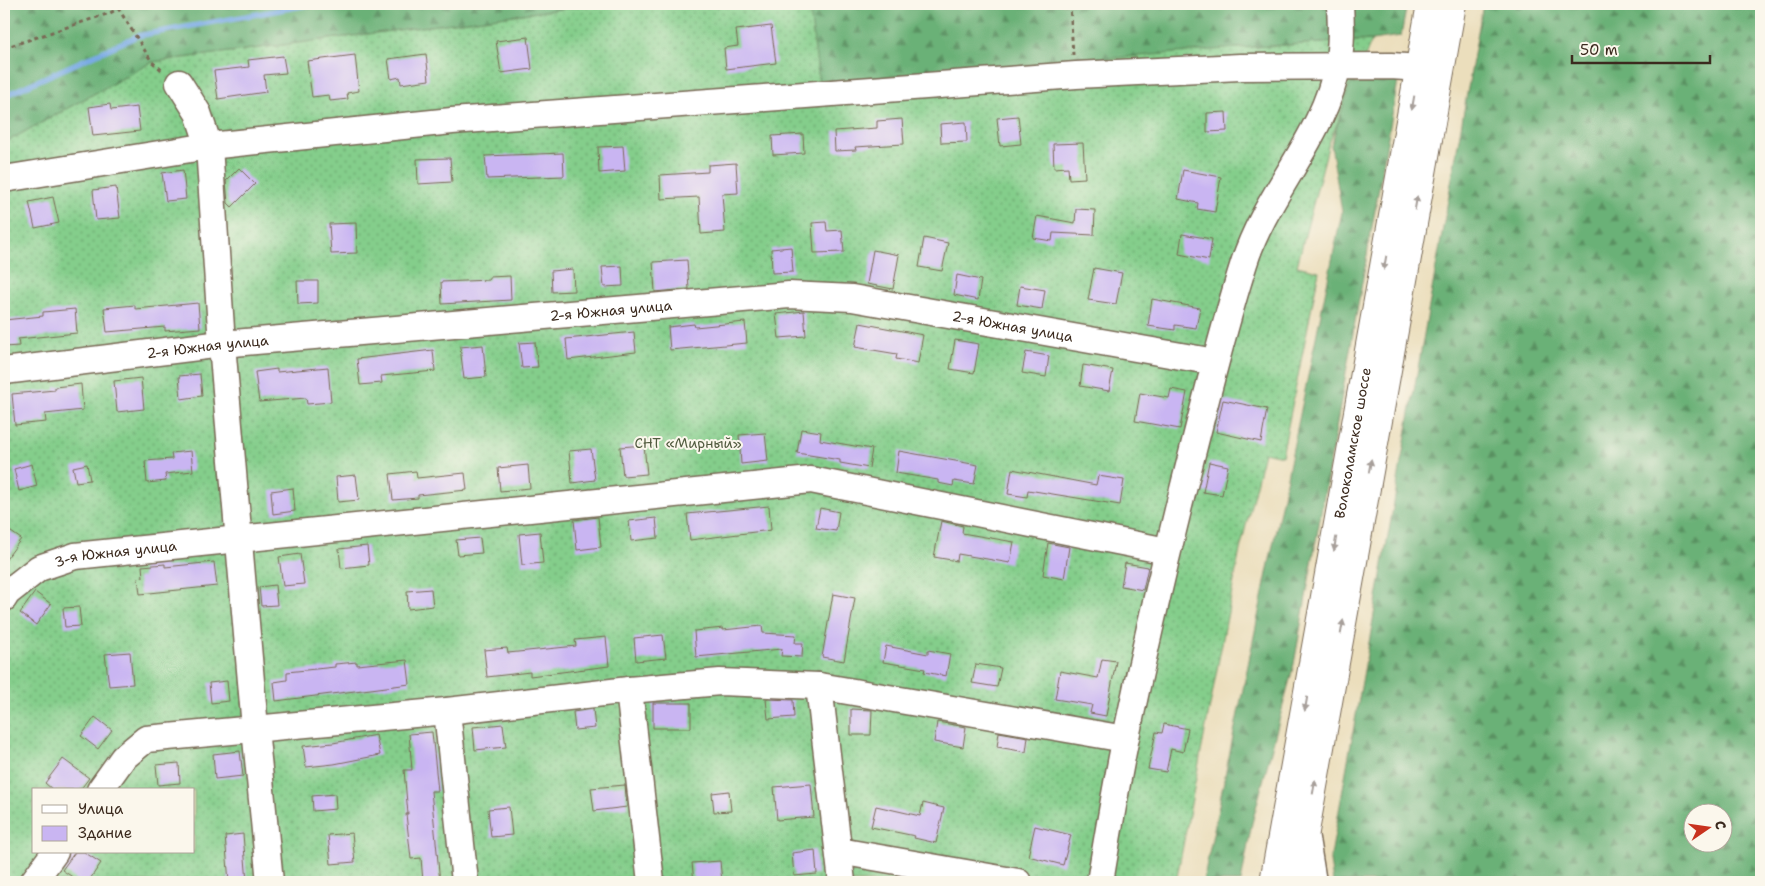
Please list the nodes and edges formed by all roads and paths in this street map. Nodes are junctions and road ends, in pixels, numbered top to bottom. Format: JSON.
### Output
{"nodes":[{"id":1,"x":126,"y":4,"type":"edge"},
{"id":2,"x":1070,"y":4,"type":"edge"},
{"id":3,"x":1340,"y":4,"type":"edge"},
{"id":4,"x":1431,"y":4,"type":"edge"},
{"id":5,"x":1452,"y":4,"type":"edge"},
{"id":6,"x":118,"y":8,"type":"junction"},
{"id":7,"x":4,"y":48,"type":"edge"},
{"id":8,"x":148,"y":54,"type":"dead end"},
{"id":9,"x":1338,"y":66,"type":"junction"},
{"id":10,"x":1430,"y":70,"type":"junction"},
{"id":11,"x":1076,"y":75,"type":"junction"},
{"id":12,"x":179,"y":83,"type":"dead end"},
{"id":13,"x":209,"y":146,"type":"junction"},
{"id":14,"x":4,"y":178,"type":"edge"},
{"id":15,"x":222,"y":344,"type":"junction"},
{"id":16,"x":1216,"y":362,"type":"junction"},
{"id":17,"x":4,"y":371,"type":"edge"},
{"id":18,"x":239,"y":539,"type":"junction"},
{"id":19,"x":1167,"y":551,"type":"junction"},
{"id":20,"x":4,"y":598,"type":"edge"},
{"id":21,"x":819,"y":686,"type":"junction"},
{"id":22,"x":629,"y":690,"type":"junction"},
{"id":23,"x":447,"y":711,"type":"junction"},
{"id":24,"x":254,"y":728,"type":"junction"},
{"id":25,"x":1126,"y":739,"type":"junction"},
{"id":26,"x":101,"y":788,"type":"edge"},
{"id":27,"x":1305,"y":834,"type":"junction"},
{"id":28,"x":838,"y":851,"type":"junction"},
{"id":29,"x":54,"y":854,"type":"edge"},
{"id":30,"x":33,"y":882,"type":"edge"},
{"id":31,"x":270,"y":882,"type":"edge"},
{"id":32,"x":465,"y":882,"type":"edge"},
{"id":33,"x":650,"y":882,"type":"edge"},
{"id":34,"x":842,"y":882,"type":"edge"},
{"id":35,"x":1018,"y":882,"type":"edge"},
{"id":36,"x":1100,"y":882,"type":"edge"},
{"id":37,"x":1274,"y":882,"type":"edge"},
{"id":38,"x":1296,"y":882,"type":"edge"},
{"id":39,"x":1313,"y":882,"type":"edge"}],
"edges":[{"from":1,"to":6,"type":"path"},
{"from":2,"to":11,"type":"path"},
{"from":3,"to":9,"type":"street"},
{"from":4,"to":10,"type":"main road","name":"Волоколамское шоссе"},
{"from":5,"to":10,"type":"main road","name":"Волоколамское шоссе"},
{"from":6,"to":7,"type":"path"},
{"from":6,"to":8,"type":"path"},
{"from":9,"to":10,"type":"street"},
{"from":9,"to":11,"type":"street"},
{"from":9,"to":16,"type":"street"},
{"from":27,"to":10,"type":"main road","name":"Волоколамское шоссе","one_way":true},
{"from":10,"to":37,"type":"main road","name":"Волоколамское шоссе","one_way":true},
{"from":11,"to":13,"type":"street"},
{"from":12,"to":13,"type":"street"},
{"from":13,"to":14,"type":"street"},
{"from":13,"to":15,"type":"street"},
{"from":15,"to":16,"type":"street","name":"2-я Южная улица"},
{"from":15,"to":17,"type":"street","name":"2-я Южная улица"},
{"from":15,"to":18,"type":"street"},
{"from":16,"to":19,"type":"street"},
{"from":18,"to":19,"type":"street","name":"3-я Южная улица"},
{"from":18,"to":20,"type":"street","name":"3-я Южная улица"},
{"from":18,"to":24,"type":"street"},
{"from":19,"to":25,"type":"street"},
{"from":21,"to":22,"type":"street"},
{"from":21,"to":25,"type":"street"},
{"from":21,"to":28,"type":"street"},
{"from":22,"to":23,"type":"street"},
{"from":22,"to":33,"type":"street"},
{"from":23,"to":24,"type":"street"},
{"from":23,"to":32,"type":"street"},
{"from":24,"to":26,"type":"street"},
{"from":24,"to":31,"type":"street"},
{"from":25,"to":36,"type":"street"},
{"from":27,"to":38,"type":"main road","name":"Волоколамское шоссе"},
{"from":27,"to":39,"type":"street"},
{"from":28,"to":34,"type":"street"},
{"from":28,"to":35,"type":"street"},
{"from":29,"to":30,"type":"street"}]}
